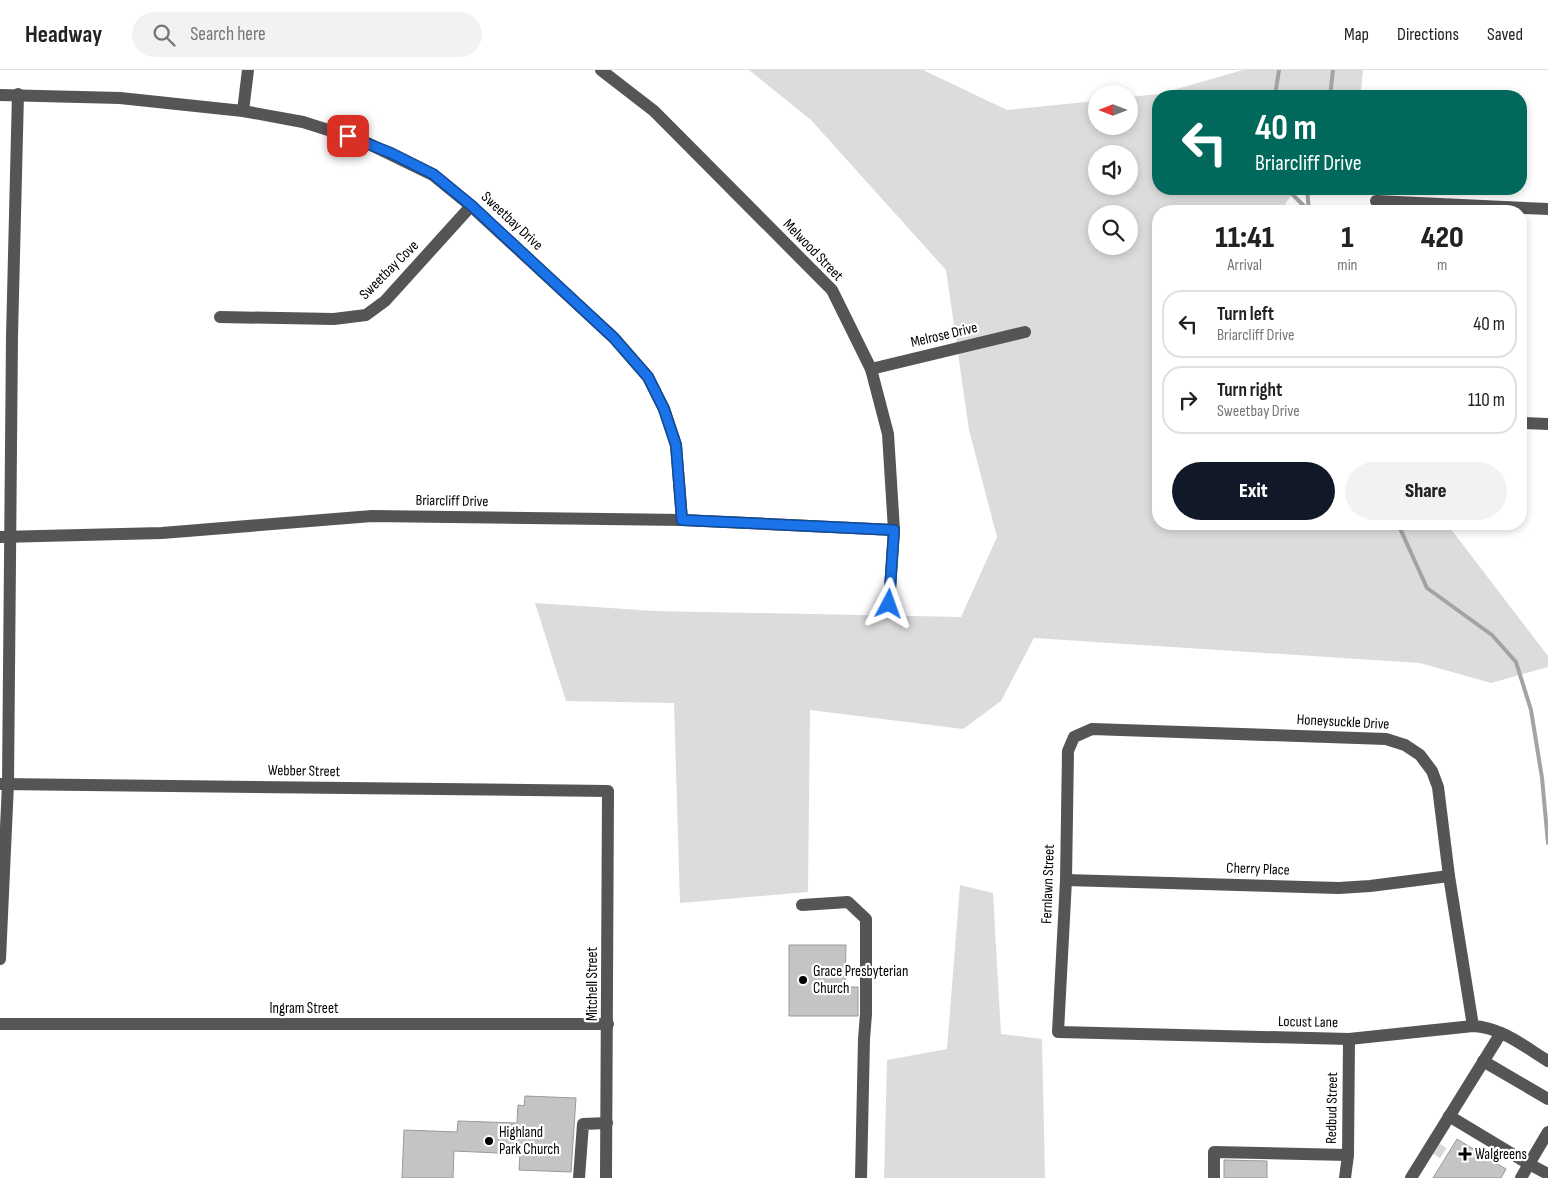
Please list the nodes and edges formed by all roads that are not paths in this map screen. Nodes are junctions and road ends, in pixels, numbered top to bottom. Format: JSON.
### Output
{"nodes":[{"id":1,"x":248,"y":70,"type":"edge"},
{"id":2,"x":601,"y":70,"type":"edge"},
{"id":3,"x":0,"y":94,"type":"edge"},
{"id":4,"x":18,"y":94,"type":"junction"},
{"id":5,"x":243,"y":111,"type":"junction"},
{"id":6,"x":1376,"y":201,"type":"dead end"},
{"id":7,"x":1462,"y":205,"type":"edge"},
{"id":8,"x":472,"y":206,"type":"junction"},
{"id":9,"x":1527,"y":208,"type":"edge"},
{"id":10,"x":1548,"y":209,"type":"edge"},
{"id":11,"x":220,"y":317,"type":"dead end"},
{"id":12,"x":1025,"y":332,"type":"dead end"},
{"id":13,"x":6,"y":336,"type":"edge"},
{"id":14,"x":871,"y":369,"type":"junction"},
{"id":15,"x":1527,"y":423,"type":"edge"},
{"id":16,"x":1548,"y":424,"type":"edge"},
{"id":17,"x":682,"y":520,"type":"junction"},
{"id":18,"x":894,"y":530,"type":"junction"},
{"id":19,"x":5,"y":537,"type":"edge"},
{"id":20,"x":889,"y":604,"type":"dead end"},
{"id":21,"x":1074,"y":737,"type":"joint"},
{"id":22,"x":4,"y":784,"type":"edge"},
{"id":23,"x":608,"y":791,"type":"joint"},
{"id":24,"x":1449,"y":876,"type":"junction"},
{"id":25,"x":1066,"y":880,"type":"junction"},
{"id":26,"x":802,"y":905,"type":"dead end"},
{"id":27,"x":0,"y":960,"type":"edge"},
{"id":28,"x":0,"y":1024,"type":"edge"},
{"id":29,"x":608,"y":1024,"type":"junction"},
{"id":30,"x":1473,"y":1026,"type":"junction"},
{"id":31,"x":1058,"y":1032,"type":"joint"},
{"id":32,"x":1501,"y":1033,"type":"junction"},
{"id":33,"x":1349,"y":1039,"type":"junction"},
{"id":34,"x":1483,"y":1061,"type":"junction"},
{"id":35,"x":1548,"y":1061,"type":"edge"},
{"id":36,"x":1548,"y":1099,"type":"edge"},
{"id":37,"x":607,"y":1122,"type":"junction"},
{"id":38,"x":1445,"y":1128,"type":"junction"},
{"id":39,"x":1548,"y":1132,"type":"edge"},
{"id":40,"x":1348,"y":1155,"type":"junction"},
{"id":41,"x":1435,"y":1155,"type":"tunnel mouth"},
{"id":42,"x":1529,"y":1164,"type":"junction"},
{"id":43,"x":1548,"y":1174,"type":"edge"},
{"id":44,"x":1413,"y":1175,"type":"edge"},
{"id":45,"x":579,"y":1178,"type":"edge"},
{"id":46,"x":606,"y":1178,"type":"edge"},
{"id":47,"x":861,"y":1178,"type":"edge"},
{"id":48,"x":1214,"y":1178,"type":"edge"},
{"id":49,"x":1346,"y":1178,"type":"edge"},
{"id":50,"x":1521,"y":1178,"type":"edge"}],
"edges":[{"from":1,"to":5,"type":"street"},
{"from":2,"to":14,"type":"street","name":"Melwood Street"},
{"from":3,"to":4,"type":"street","name":"Sweetbay Drive"},
{"from":4,"to":5,"type":"street","name":"Sweetbay Drive"},
{"from":4,"to":13,"type":"street"},
{"from":5,"to":8,"type":"street","name":"Sweetbay Drive"},
{"from":6,"to":7,"type":"street"},
{"from":8,"to":11,"type":"street","name":"Sweetbay Cove"},
{"from":8,"to":17,"type":"street","name":"Sweetbay Drive"},
{"from":9,"to":10,"type":"street"},
{"from":12,"to":14,"type":"street","name":"Melrose Drive"},
{"from":13,"to":19,"type":"street"},
{"from":14,"to":18,"type":"street","name":"Melwood Street"},
{"from":15,"to":16,"type":"street"},
{"from":17,"to":18,"type":"street","name":"Briarcliff Drive"},
{"from":17,"to":19,"type":"street","name":"Briarcliff Drive"},
{"from":18,"to":20,"type":"street","name":"Melwood Street"},
{"from":19,"to":22,"type":"street"},
{"from":21,"to":24,"type":"street","name":"Honeysuckle Drive"},
{"from":21,"to":25,"type":"street","name":"Fernlawn Street"},
{"from":22,"to":23,"type":"street","name":"Webber Street"},
{"from":22,"to":27,"type":"street"},
{"from":23,"to":29,"type":"street","name":"Mitchell Street"},
{"from":24,"to":25,"type":"street","name":"Cherry Place"},
{"from":24,"to":30,"type":"street","name":"Honeysuckle Drive"},
{"from":25,"to":31,"type":"street","name":"Fernlawn Street"},
{"from":26,"to":47,"type":"street"},
{"from":28,"to":29,"type":"street","name":"Ingram Street"},
{"from":29,"to":37,"type":"street","name":"Mitchell Street"},
{"from":30,"to":32,"type":"street","name":"Locust Lane"},
{"from":30,"to":33,"type":"street","name":"Locust Lane"},
{"from":31,"to":33,"type":"street","name":"Locust Lane"},
{"from":32,"to":34,"type":"street"},
{"from":32,"to":35,"type":"street","name":"Locust Lane"},
{"from":33,"to":40,"type":"street","name":"Redbud Street"},
{"from":34,"to":36,"type":"street"},
{"from":34,"to":38,"type":"street"},
{"from":37,"to":45,"type":"street"},
{"from":37,"to":46,"type":"street","name":"Mitchell Street"},
{"from":38,"to":42,"type":"street"},
{"from":38,"to":44,"type":"street"},
{"from":39,"to":42,"type":"street"},
{"from":40,"to":48,"type":"street"},
{"from":40,"to":49,"type":"street","name":"Redbud Street"},
{"from":41,"to":44,"type":"street"},
{"from":42,"to":43,"type":"street"},
{"from":42,"to":50,"type":"street"}]}
